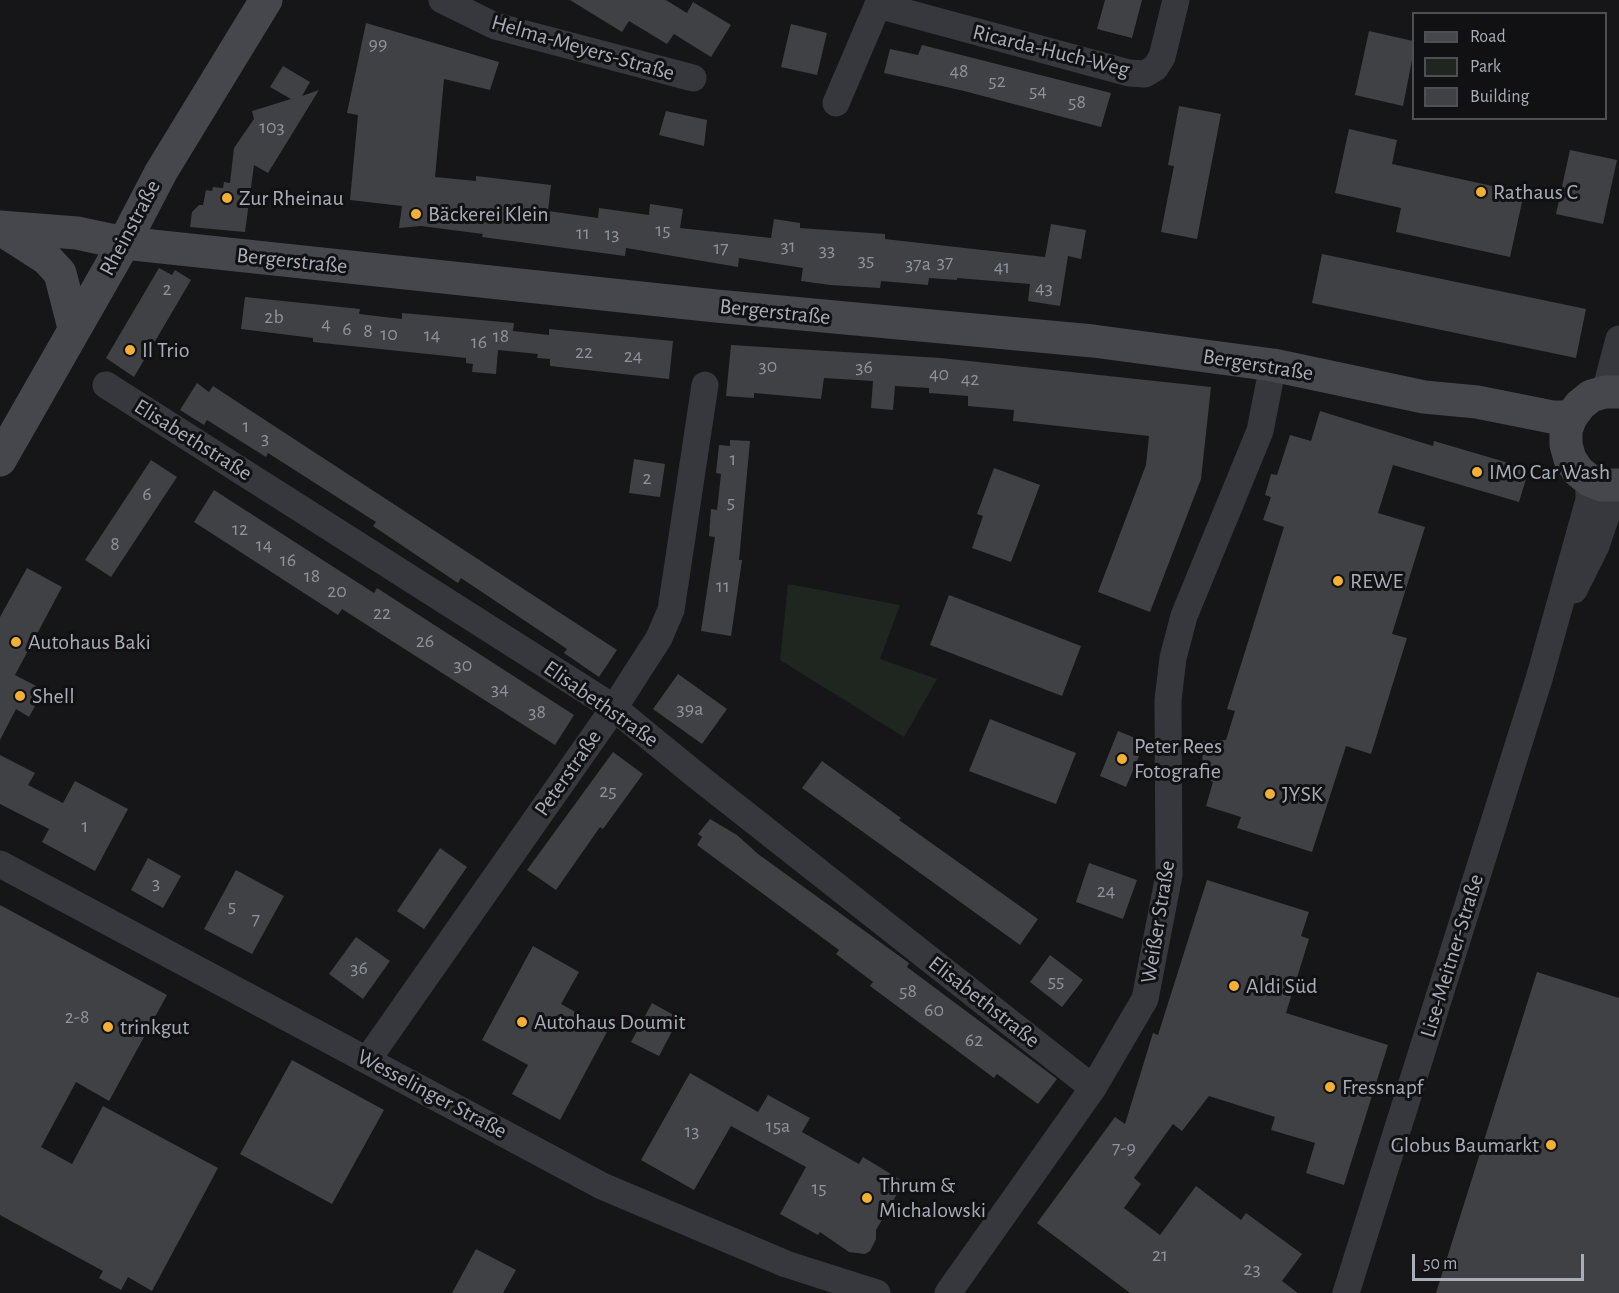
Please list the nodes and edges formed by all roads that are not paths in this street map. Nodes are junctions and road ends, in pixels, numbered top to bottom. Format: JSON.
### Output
{"nodes":[{"id":1,"x":266,"y":0,"type":"edge"},
{"id":2,"x":442,"y":0,"type":"edge"},
{"id":3,"x":1176,"y":0,"type":"edge"},
{"id":4,"x":879,"y":3,"type":"edge"},
{"id":5,"x":693,"y":78,"type":"dead end"},
{"id":6,"x":836,"y":103,"type":"dead end"},
{"id":7,"x":0,"y":228,"type":"edge"},
{"id":8,"x":124,"y":243,"type":"junction"},
{"id":9,"x":74,"y":328,"type":"junction"},
{"id":10,"x":1619,"y":339,"type":"edge"},
{"id":11,"x":1273,"y":365,"type":"junction"},
{"id":12,"x":106,"y":385,"type":"dead end"},
{"id":13,"x":705,"y":385,"type":"dead end"},
{"id":14,"x":1612,"y":392,"type":"edge"},
{"id":15,"x":1424,"y":397,"type":"junction"},
{"id":16,"x":1571,"y":417,"type":"junction"},
{"id":17,"x":1567,"y":449,"type":"junction"},
{"id":18,"x":0,"y":460,"type":"edge"},
{"id":19,"x":1609,"y":484,"type":"edge"},
{"id":20,"x":614,"y":708,"type":"junction"},
{"id":21,"x":0,"y":864,"type":"edge"},
{"id":22,"x":368,"y":1059,"type":"junction"},
{"id":23,"x":1093,"y":1089,"type":"junction"},
{"id":24,"x":877,"y":1293,"type":"edge"},
{"id":25,"x":948,"y":1293,"type":"edge"},
{"id":26,"x":1346,"y":1293,"type":"edge"}],
"edges":[{"from":1,"to":8,"type":"street","name":"Rheinstraße"},
{"from":2,"to":5,"type":"street","name":"Helma-Meyers-Straße"},
{"from":3,"to":4,"type":"street","name":"Ricarda-Huch-Weg"},
{"from":4,"to":6,"type":"street","name":"Ricarda-Huch-Weg"},
{"from":7,"to":8,"type":"street","name":"Bergerstraße"},
{"from":7,"to":9,"type":"street"},
{"from":8,"to":9,"type":"street","name":"Rheinstraße"},
{"from":8,"to":11,"type":"street","name":"Bergerstraße"},
{"from":9,"to":18,"type":"street","name":"Rheinstraße"},
{"from":10,"to":14,"type":"street"},
{"from":11,"to":15,"type":"street","name":"Bergerstraße"},
{"from":11,"to":23,"type":"street","name":"Weißer Straße"},
{"from":12,"to":20,"type":"street","name":"Elisabethstraße"},
{"from":13,"to":20,"type":"street","name":"Peterstraße"},
{"from":14,"to":16,"type":"street"},
{"from":15,"to":16,"type":"street","name":"Bergerstraße"},
{"from":15,"to":17,"type":"street","name":"Bergerstraße"},
{"from":16,"to":17,"type":"street"},
{"from":17,"to":19,"type":"street"},
{"from":19,"to":26,"type":"street","name":"Lise-Meitner-Straße"},
{"from":20,"to":22,"type":"street","name":"Peterstraße"},
{"from":20,"to":23,"type":"street","name":"Elisabethstraße"},
{"from":21,"to":22,"type":"street","name":"Wesselinger Straße"},
{"from":22,"to":24,"type":"street","name":"Wesselinger Straße"},
{"from":23,"to":25,"type":"street","name":"Weißer Straße"}]}
